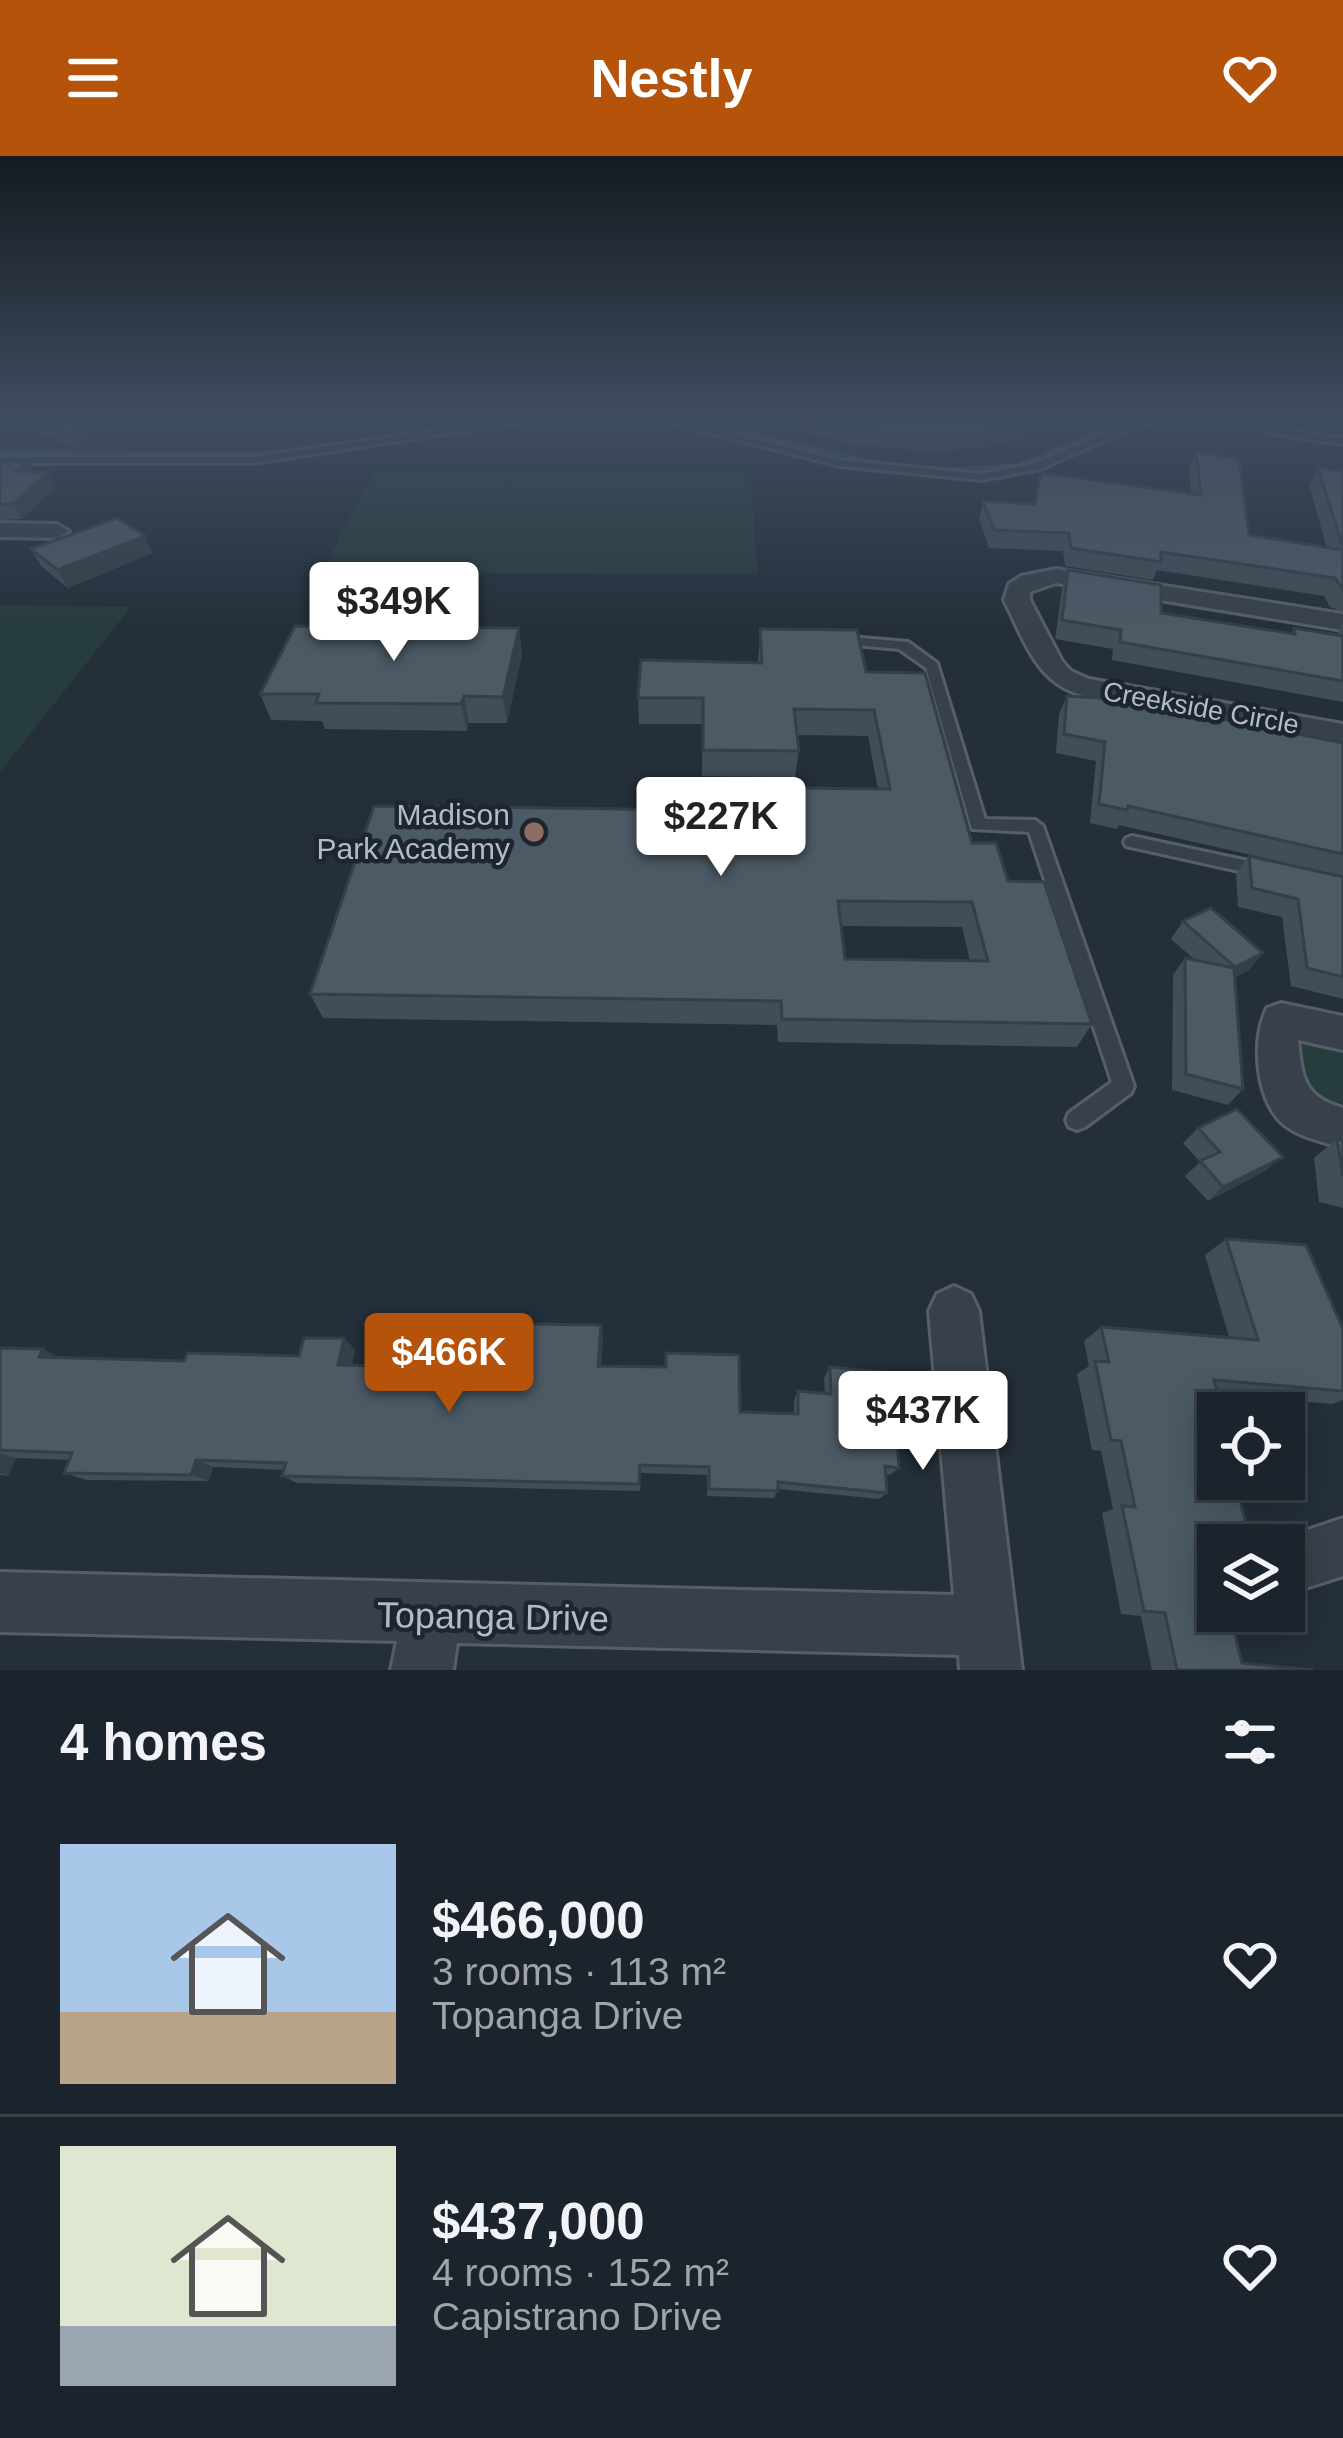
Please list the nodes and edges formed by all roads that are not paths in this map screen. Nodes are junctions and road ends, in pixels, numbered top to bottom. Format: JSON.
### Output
{"nodes":[{"id":1,"x":0,"y":530,"type":"edge"},
{"id":2,"x":57,"y":531,"type":"dead end"},
{"id":3,"x":1343,"y":622,"type":"edge"},
{"id":4,"x":822,"y":640,"type":"edge"},
{"id":5,"x":1343,"y":734,"type":"edge"},
{"id":6,"x":1132,"y":842,"type":"dead end"},
{"id":7,"x":1273,"y":872,"type":"edge"},
{"id":8,"x":1343,"y":1033,"type":"edge"},
{"id":9,"x":1077,"y":1120,"type":"dead end"},
{"id":10,"x":1343,"y":1128,"type":"edge"},
{"id":11,"x":954,"y":1311,"type":"dead end"},
{"id":12,"x":0,"y":1602,"type":"edge"},
{"id":13,"x":427,"y":1643,"type":"edge"},
{"id":14,"x":988,"y":1648,"type":"edge"}],
"edges":[{"from":1,"to":2,"type":"street"},
{"from":3,"to":5,"type":"street","name":"Creekside Circle"},
{"from":4,"to":9,"type":"lane"},
{"from":6,"to":7,"type":"lane"},
{"from":8,"to":10,"type":"street"},
{"from":11,"to":14,"type":"street"},
{"from":12,"to":13,"type":"street","name":"Topanga Drive"},
{"from":13,"to":14,"type":"street","name":"Topanga Drive"}]}
